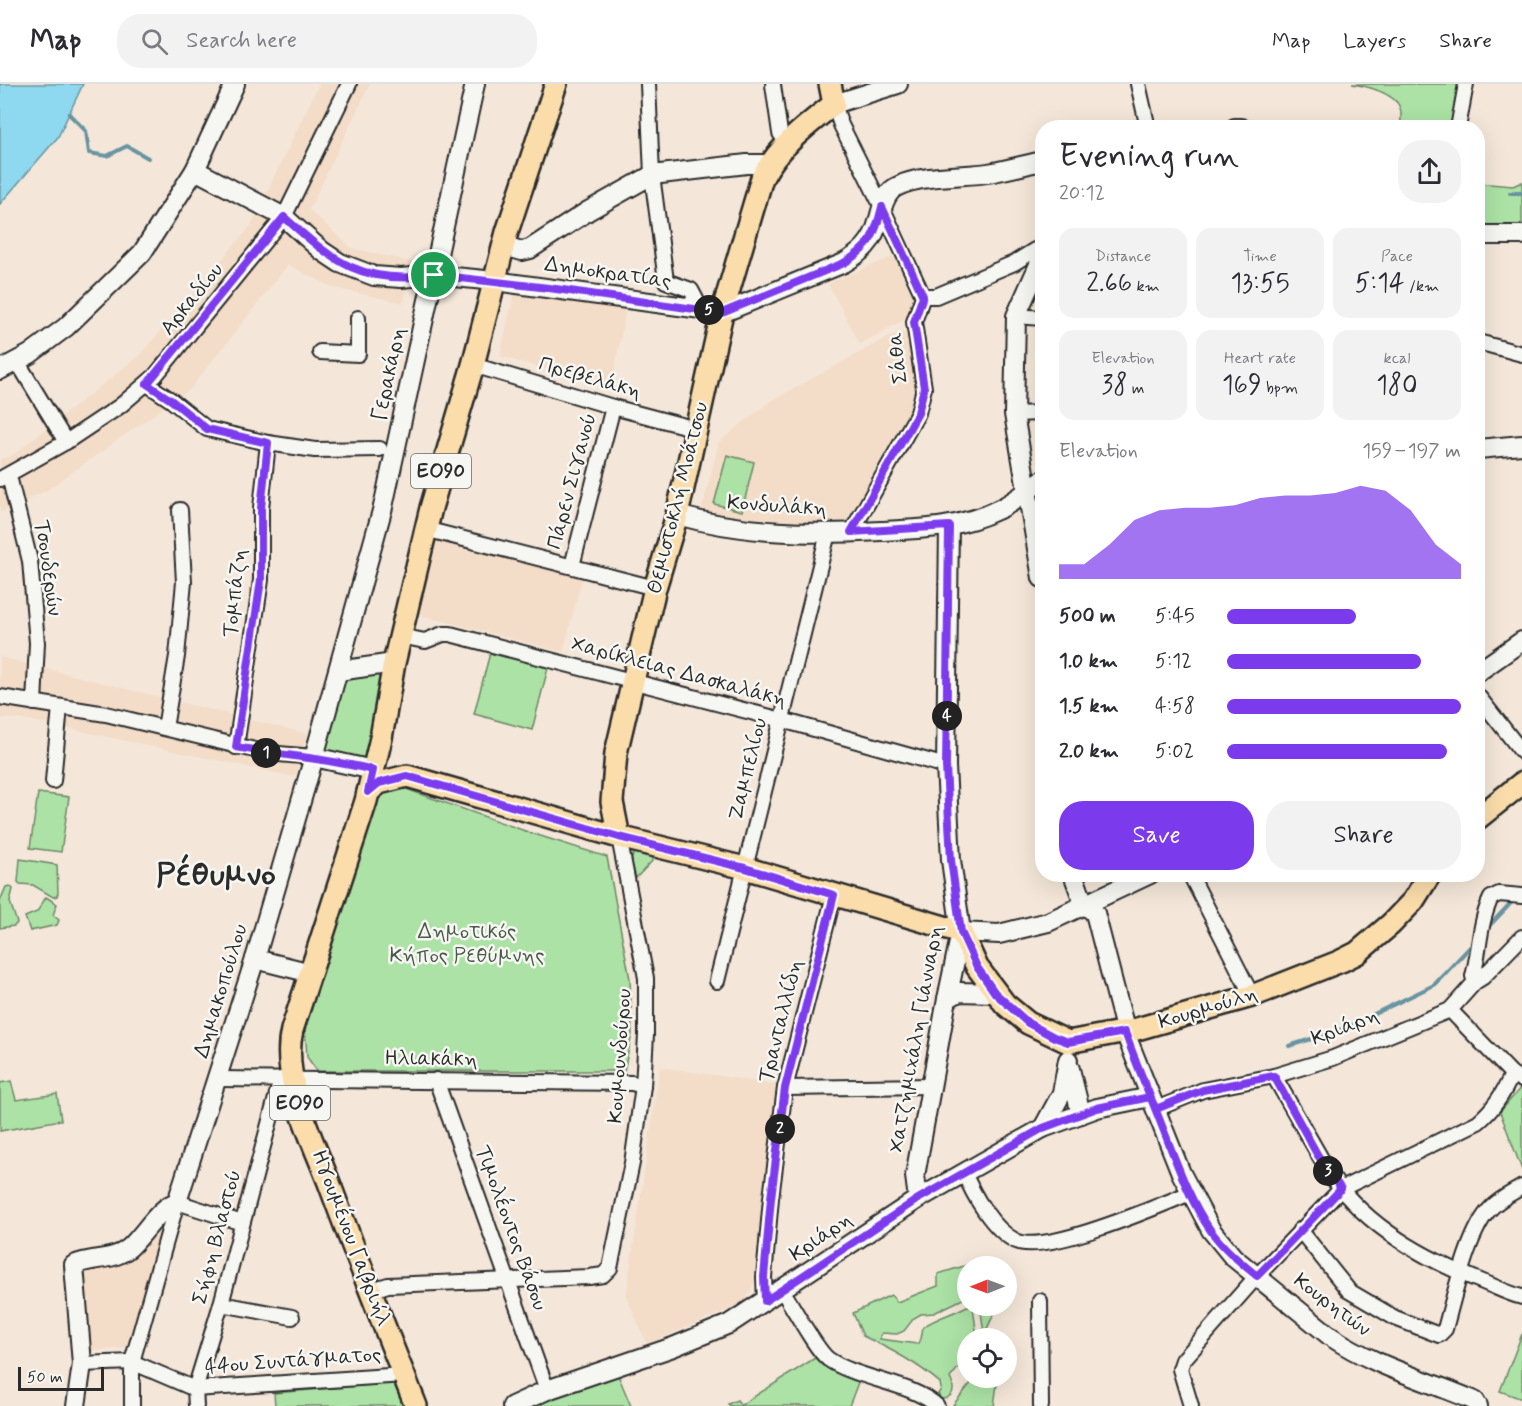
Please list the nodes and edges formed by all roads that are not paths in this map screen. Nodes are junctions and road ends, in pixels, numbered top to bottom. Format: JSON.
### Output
{"nodes":[{"id":1,"x":235,"y":84,"type":"edge"},
{"id":2,"x":349,"y":84,"type":"edge"},
{"id":3,"x":475,"y":84,"type":"edge"},
{"id":4,"x":556,"y":84,"type":"edge"},
{"id":5,"x":648,"y":84,"type":"edge"},
{"id":6,"x":898,"y":84,"type":"edge"},
{"id":7,"x":1138,"y":84,"type":"edge"},
{"id":8,"x":1466,"y":84,"type":"edge"},
{"id":9,"x":774,"y":85,"type":"edge"},
{"id":10,"x":832,"y":94,"type":"edge"},
{"id":11,"x":1146,"y":120,"type":"edge"},
{"id":12,"x":1459,"y":120,"type":"edge"},
{"id":13,"x":788,"y":145,"type":"junction"},
{"id":14,"x":1035,"y":163,"type":"edge"},
{"id":15,"x":769,"y":164,"type":"junction"},
{"id":16,"x":195,"y":170,"type":"junction"},
{"id":17,"x":652,"y":176,"type":"junction"},
{"id":18,"x":882,"y":207,"type":"junction"},
{"id":19,"x":284,"y":217,"type":"junction"},
{"id":20,"x":1485,"y":235,"type":"edge"},
{"id":21,"x":1522,"y":235,"type":"edge"},
{"id":22,"x":504,"y":246,"type":"junction"},
{"id":23,"x":1035,"y":250,"type":"edge"},
{"id":24,"x":1035,"y":274,"type":"edge"},
{"id":25,"x":434,"y":275,"type":"junction"},
{"id":26,"x":495,"y":280,"type":"junction"},
{"id":27,"x":923,"y":296,"type":"junction"},
{"id":28,"x":701,"y":309,"type":"junction"},
{"id":29,"x":722,"y":313,"type":"junction"},
{"id":30,"x":1016,"y":316,"type":"junction"},
{"id":31,"x":1035,"y":317,"type":"edge"},
{"id":32,"x":358,"y":318,"type":"dead end"},
{"id":33,"x":1485,"y":344,"type":"edge"},
{"id":34,"x":320,"y":352,"type":"dead end"},
{"id":35,"x":1522,"y":354,"type":"edge"},
{"id":36,"x":17,"y":361,"type":"junction"},
{"id":37,"x":472,"y":365,"type":"junction"},
{"id":38,"x":0,"y":370,"type":"edge"},
{"id":39,"x":147,"y":384,"type":"junction"},
{"id":40,"x":613,"y":407,"type":"junction"},
{"id":41,"x":1035,"y":412,"type":"edge"},
{"id":42,"x":1014,"y":414,"type":"junction"},
{"id":43,"x":696,"y":429,"type":"junction"},
{"id":44,"x":66,"y":442,"type":"junction"},
{"id":45,"x":268,"y":443,"type":"junction"},
{"id":46,"x":1522,"y":445,"type":"edge"},
{"id":47,"x":1485,"y":448,"type":"edge"},
{"id":48,"x":380,"y":449,"type":"dead end"},
{"id":49,"x":4,"y":478,"type":"edge"},
{"id":50,"x":1035,"y":485,"type":"edge"},
{"id":51,"x":1026,"y":491,"type":"junction"},
{"id":52,"x":180,"y":510,"type":"dead end"},
{"id":53,"x":677,"y":515,"type":"junction"},
{"id":54,"x":949,"y":526,"type":"junction"},
{"id":55,"x":425,"y":529,"type":"junction"},
{"id":56,"x":851,"y":532,"type":"junction"},
{"id":57,"x":828,"y":533,"type":"junction"},
{"id":58,"x":1035,"y":540,"type":"edge"},
{"id":59,"x":572,"y":566,"type":"junction"},
{"id":60,"x":655,"y":588,"type":"junction"},
{"id":61,"x":400,"y":636,"type":"junction"},
{"id":62,"x":1522,"y":641,"type":"edge"},
{"id":63,"x":394,"y":663,"type":"junction"},
{"id":64,"x":1485,"y":667,"type":"edge"},
{"id":65,"x":338,"y":670,"type":"junction"},
{"id":66,"x":634,"y":681,"type":"junction"},
{"id":67,"x":0,"y":697,"type":"edge"},
{"id":68,"x":34,"y":703,"type":"junction"},
{"id":69,"x":1485,"y":705,"type":"edge"},
{"id":70,"x":60,"y":707,"type":"junction"},
{"id":71,"x":782,"y":720,"type":"junction"},
{"id":72,"x":165,"y":728,"type":"junction"},
{"id":73,"x":381,"y":738,"type":"junction"},
{"id":74,"x":236,"y":747,"type":"junction"},
{"id":75,"x":1522,"y":752,"type":"edge"},
{"id":76,"x":314,"y":757,"type":"junction"},
{"id":77,"x":946,"y":766,"type":"junction"},
{"id":78,"x":373,"y":770,"type":"junction"},
{"id":79,"x":407,"y":776,"type":"junction"},
{"id":80,"x":53,"y":781,"type":"dead end"},
{"id":81,"x":1522,"y":783,"type":"edge"},
{"id":82,"x":368,"y":792,"type":"junction"},
{"id":83,"x":1485,"y":812,"type":"edge"},
{"id":84,"x":619,"y":837,"type":"junction"},
{"id":85,"x":745,"y":868,"type":"junction"},
{"id":86,"x":1076,"y":882,"type":"edge"},
{"id":87,"x":1132,"y":882,"type":"edge"},
{"id":88,"x":1195,"y":882,"type":"edge"},
{"id":89,"x":1424,"y":882,"type":"edge"},
{"id":90,"x":834,"y":895,"type":"junction"},
{"id":91,"x":1522,"y":896,"type":"edge"},
{"id":92,"x":1084,"y":904,"type":"junction"},
{"id":93,"x":961,"y":932,"type":"junction"},
{"id":94,"x":1522,"y":937,"type":"edge"},
{"id":95,"x":255,"y":959,"type":"junction"},
{"id":96,"x":311,"y":973,"type":"junction"},
{"id":97,"x":717,"y":981,"type":"dead end"},
{"id":98,"x":1475,"y":982,"type":"junction"},
{"id":99,"x":995,"y":993,"type":"junction"},
{"id":100,"x":1252,"y":996,"type":"junction"},
{"id":101,"x":947,"y":999,"type":"junction"},
{"id":102,"x":1450,"y":1010,"type":"junction"},
{"id":103,"x":1125,"y":1032,"type":"junction"},
{"id":104,"x":1068,"y":1051,"type":"junction"},
{"id":105,"x":1274,"y":1076,"type":"junction"},
{"id":106,"x":1517,"y":1077,"type":"edge"},
{"id":107,"x":218,"y":1079,"type":"junction"},
{"id":108,"x":287,"y":1079,"type":"junction"},
{"id":109,"x":436,"y":1080,"type":"junction"},
{"id":110,"x":643,"y":1086,"type":"junction"},
{"id":111,"x":931,"y":1086,"type":"junction"},
{"id":112,"x":785,"y":1088,"type":"junction"},
{"id":113,"x":1153,"y":1103,"type":"junction"},
{"id":114,"x":1081,"y":1114,"type":"junction"},
{"id":115,"x":1043,"y":1128,"type":"junction"},
{"id":116,"x":964,"y":1172,"type":"junction"},
{"id":117,"x":1522,"y":1187,"type":"edge"},
{"id":118,"x":1341,"y":1189,"type":"junction"},
{"id":119,"x":1190,"y":1193,"type":"junction"},
{"id":120,"x":918,"y":1199,"type":"junction"},
{"id":121,"x":177,"y":1202,"type":"junction"},
{"id":122,"x":242,"y":1223,"type":"junction"},
{"id":123,"x":1300,"y":1230,"type":"junction"},
{"id":124,"x":1461,"y":1273,"type":"junction"},
{"id":125,"x":1257,"y":1276,"type":"junction"},
{"id":126,"x":507,"y":1281,"type":"junction"},
{"id":127,"x":782,"y":1290,"type":"junction"},
{"id":128,"x":369,"y":1291,"type":"junction"},
{"id":129,"x":1522,"y":1297,"type":"edge"},
{"id":130,"x":765,"y":1301,"type":"junction"},
{"id":131,"x":1040,"y":1301,"type":"dead end"},
{"id":132,"x":221,"y":1304,"type":"junction"},
{"id":133,"x":292,"y":1317,"type":"dead end"},
{"id":134,"x":132,"y":1362,"type":"junction"},
{"id":135,"x":82,"y":1364,"type":"junction"},
{"id":136,"x":404,"y":1375,"type":"junction"},
{"id":137,"x":195,"y":1389,"type":"junction"},
{"id":138,"x":547,"y":1390,"type":"junction"},
{"id":139,"x":76,"y":1406,"type":"edge"},
{"id":140,"x":132,"y":1406,"type":"edge"},
{"id":141,"x":195,"y":1406,"type":"edge"},
{"id":142,"x":416,"y":1406,"type":"edge"},
{"id":143,"x":512,"y":1406,"type":"edge"},
{"id":144,"x":938,"y":1406,"type":"edge"},
{"id":145,"x":1042,"y":1406,"type":"edge"},
{"id":146,"x":1191,"y":1406,"type":"edge"},
{"id":147,"x":1479,"y":1406,"type":"edge"}],
"edges":[{"from":1,"to":16,"type":"street"},
{"from":2,"to":19,"type":"street","name":"Αρκαδίου"},
{"from":3,"to":25,"type":"street","name":"Γερακάρη"},
{"from":4,"to":22,"type":"main road","number":"ΕΟ90"},
{"from":5,"to":17,"type":"street"},
{"from":6,"to":10,"type":"street"},
{"from":7,"to":11,"type":"street"},
{"from":8,"to":12,"type":"street"},
{"from":9,"to":13,"type":"street"},
{"from":10,"to":13,"type":"main road"},
{"from":10,"to":18,"type":"street"},
{"from":13,"to":15,"type":"main road"},
{"from":14,"to":18,"type":"street"},
{"from":15,"to":17,"type":"street"},
{"from":15,"to":29,"type":"main road","name":"Θεμιστοκλή Μοάτσου"},
{"from":16,"to":19,"type":"street","name":"Δημοκρατίας"},
{"from":16,"to":36,"type":"street"},
{"from":17,"to":22,"type":"street"},
{"from":17,"to":28,"type":"street"},
{"from":18,"to":27,"type":"street"},
{"from":18,"to":29,"type":"street"},
{"from":19,"to":25,"type":"street","name":"Δημοκρατίας"},
{"from":19,"to":39,"type":"street","name":"Αρκαδίου"},
{"from":20,"to":21,"type":"street"},
{"from":22,"to":26,"type":"main road","number":"ΕΟ90"},
{"from":23,"to":27,"type":"street"},
{"from":24,"to":30,"type":"street"},
{"from":25,"to":26,"type":"street","name":"Δημοκρατίας"},
{"from":25,"to":65,"type":"street","name":"Γερακάρη"},
{"from":26,"to":28,"type":"street","name":"Δημοκρατίας"},
{"from":26,"to":37,"type":"main road","number":"ΕΟ90"},
{"from":27,"to":56,"type":"street","name":"Σάθα"},
{"from":28,"to":29,"type":"street","name":"Δημοκρατίας"},
{"from":29,"to":43,"type":"main road","name":"Θεμιστοκλή Μοάτσου"},
{"from":30,"to":31,"type":"street"},
{"from":30,"to":42,"type":"street"},
{"from":32,"to":34,"type":"street"},
{"from":33,"to":35,"type":"street"},
{"from":36,"to":38,"type":"street"},
{"from":36,"to":44,"type":"street"},
{"from":37,"to":40,"type":"street","name":"Πρεβελάκη"},
{"from":37,"to":55,"type":"main road","number":"ΕΟ90"},
{"from":39,"to":44,"type":"street","name":"Αρκαδίου"},
{"from":39,"to":45,"type":"street"},
{"from":40,"to":43,"type":"street","name":"Πρεβελάκη"},
{"from":40,"to":59,"type":"street","name":"Πάρεν Σιγανού"},
{"from":41,"to":42,"type":"street"},
{"from":42,"to":51,"type":"street"},
{"from":43,"to":53,"type":"main road","name":"Θεμιστοκλή Μοάτσου"},
{"from":44,"to":49,"type":"street","name":"Αρκαδίου"},
{"from":45,"to":48,"type":"street"},
{"from":45,"to":74,"type":"street","name":"Τομπάζη"},
{"from":46,"to":47,"type":"street"},
{"from":49,"to":68,"type":"street","name":"Τσουδερών"},
{"from":50,"to":51,"type":"street","name":"Κονδυλάκη"},
{"from":51,"to":54,"type":"street","name":"Κονδυλάκη"},
{"from":51,"to":58,"type":"street"},
{"from":52,"to":72,"type":"street"},
{"from":53,"to":57,"type":"street","name":"Κονδυλάκη"},
{"from":53,"to":60,"type":"main road","name":"Θεμιστοκλή Μοάτσου"},
{"from":54,"to":56,"type":"street","name":"Κονδυλάκη"},
{"from":54,"to":77,"type":"street","name":"Χατζημιχάλη Γιάνναρη"},
{"from":55,"to":59,"type":"street"},
{"from":55,"to":61,"type":"main road","number":"ΕΟ90"},
{"from":56,"to":57,"type":"street","name":"Κονδυλάκη"},
{"from":57,"to":71,"type":"street","name":"Ζαμπελίου"},
{"from":59,"to":60,"type":"street"},
{"from":60,"to":66,"type":"main road","name":"Θεμιστοκλή Μοάτσου"},
{"from":61,"to":63,"type":"main road","number":"ΕΟ90"},
{"from":61,"to":66,"type":"street","name":"Χαρίκλειας Δασκαλάκη"},
{"from":62,"to":64,"type":"street"},
{"from":63,"to":65,"type":"street"},
{"from":63,"to":73,"type":"main road","number":"ΕΟ90"},
{"from":65,"to":76,"type":"street","name":"Γερακάρη"},
{"from":66,"to":71,"type":"street","name":"Χαρίκλειας Δασκαλάκη"},
{"from":66,"to":84,"type":"main road","name":"Θεμιστοκλή Μοάτσου"},
{"from":67,"to":68,"type":"street"},
{"from":68,"to":70,"type":"street"},
{"from":69,"to":75,"type":"street"},
{"from":70,"to":72,"type":"street"},
{"from":70,"to":80,"type":"street"},
{"from":71,"to":77,"type":"street","name":"Χαρίκλειας Δασκαλάκη"},
{"from":71,"to":85,"type":"street","name":"Ζαμπελίου"},
{"from":72,"to":74,"type":"street"},
{"from":73,"to":78,"type":"main road","number":"ΕΟ90"},
{"from":73,"to":79,"type":"main road"},
{"from":74,"to":76,"type":"street"},
{"from":76,"to":78,"type":"street"},
{"from":76,"to":95,"type":"street","name":"Δημακοπούλου"},
{"from":77,"to":93,"type":"street","name":"Χατζημιχάλη Γιάνναρη"},
{"from":78,"to":82,"type":"main road","number":"ΕΟ90"},
{"from":79,"to":82,"type":"main road"},
{"from":79,"to":84,"type":"main road"},
{"from":81,"to":83,"type":"main road"},
{"from":82,"to":96,"type":"main road","name":"Ηγουμένου Γαβριήλ","number":"ΕΟ90"},
{"from":84,"to":85,"type":"main road"},
{"from":84,"to":110,"type":"street","name":"Κουμουνδούρου"},
{"from":85,"to":90,"type":"main road"},
{"from":85,"to":97,"type":"street","name":"Ζαμπελίου"},
{"from":86,"to":92,"type":"street","name":"Κουρητών"},
{"from":87,"to":92,"type":"street"},
{"from":88,"to":100,"type":"street"},
{"from":89,"to":100,"type":"main road","name":"Κουρμούλη"},
{"from":90,"to":93,"type":"main road"},
{"from":90,"to":112,"type":"street","name":"Τρανταλλίδη"},
{"from":91,"to":98,"type":"street"},
{"from":92,"to":93,"type":"street"},
{"from":92,"to":103,"type":"street","name":"Κουρητών"},
{"from":93,"to":99,"type":"main road"},
{"from":93,"to":101,"type":"street","name":"Χατζημιχάλη Γιάνναρη"},
{"from":94,"to":98,"type":"street","name":"Κριάρη"},
{"from":95,"to":96,"type":"street"},
{"from":95,"to":107,"type":"street","name":"Δημακοπούλου"},
{"from":96,"to":108,"type":"main road","name":"Ηγουμένου Γαβριήλ","number":"ΕΟ90"},
{"from":98,"to":102,"type":"street","name":"Κριάρη"},
{"from":99,"to":101,"type":"street"},
{"from":99,"to":104,"type":"main road"},
{"from":100,"to":103,"type":"main road","name":"Κουρμούλη"},
{"from":101,"to":111,"type":"street","name":"Χατζημιχάλη Γιάνναρη"},
{"from":102,"to":105,"type":"street","name":"Κριάρη"},
{"from":102,"to":106,"type":"street"},
{"from":103,"to":104,"type":"main road","name":"Κουρμούλη"},
{"from":103,"to":113,"type":"street","name":"Κουρητών"},
{"from":104,"to":114,"type":"street"},
{"from":104,"to":115,"type":"street"},
{"from":105,"to":113,"type":"street","name":"Κριάρη"},
{"from":105,"to":118,"type":"street"},
{"from":106,"to":118,"type":"street"},
{"from":107,"to":108,"type":"street","name":"Ηλιακάκη"},
{"from":107,"to":121,"type":"street","name":"Δημακοπούλου"},
{"from":108,"to":109,"type":"street","name":"Ηλιακάκη"},
{"from":108,"to":122,"type":"street","name":"Σήφη Βλαστού"},
{"from":108,"to":128,"type":"main road","name":"Ηγουμένου Γαβριήλ","number":"ΕΟ90"},
{"from":109,"to":110,"type":"street","name":"Ηλιακάκη"},
{"from":109,"to":126,"type":"street","name":"Τιμολέοντος Βάσου"},
{"from":110,"to":126,"type":"street","name":"Κουμουνδούρου"},
{"from":111,"to":112,"type":"street"},
{"from":111,"to":120,"type":"street","name":"Χατζημιχάλη Γιάνναρη"},
{"from":112,"to":130,"type":"street","name":"Τρανταλλίδη"},
{"from":113,"to":114,"type":"street","name":"Κριάρη"},
{"from":113,"to":119,"type":"street","name":"Κουρητών"},
{"from":114,"to":115,"type":"street","name":"Κριάρη"},
{"from":115,"to":116,"type":"street","name":"Κριάρη"},
{"from":116,"to":119,"type":"street"},
{"from":116,"to":120,"type":"street","name":"Κριάρη"},
{"from":117,"to":124,"type":"street"},
{"from":118,"to":123,"type":"street"},
{"from":118,"to":124,"type":"street"},
{"from":119,"to":125,"type":"street","name":"Κουρητών"},
{"from":120,"to":127,"type":"street","name":"Κριάρη"},
{"from":121,"to":122,"type":"street"},
{"from":121,"to":134,"type":"street"},
{"from":121,"to":135,"type":"street"},
{"from":122,"to":132,"type":"street","name":"Σήφη Βλαστού"},
{"from":123,"to":124,"type":"street"},
{"from":123,"to":125,"type":"street"},
{"from":124,"to":129,"type":"street"},
{"from":125,"to":146,"type":"street"},
{"from":125,"to":147,"type":"street","name":"Κουρητών"},
{"from":126,"to":128,"type":"street"},
{"from":126,"to":138,"type":"street","name":"Τιμολέοντος Βάσου"},
{"from":127,"to":130,"type":"street","name":"Κριάρη"},
{"from":127,"to":144,"type":"street"},
{"from":128,"to":136,"type":"main road","name":"Ηγουμένου Γαβριήλ","number":"ΕΟ90"},
{"from":130,"to":138,"type":"street","name":"Κριάρη"},
{"from":131,"to":145,"type":"street"},
{"from":132,"to":133,"type":"street"},
{"from":132,"to":137,"type":"street","name":"Σήφη Βλαστού"},
{"from":134,"to":135,"type":"street","name":"44ου Συντάγματος"},
{"from":134,"to":137,"type":"street","name":"44ου Συντάγματος"},
{"from":134,"to":140,"type":"street"},
{"from":135,"to":139,"type":"street"},
{"from":136,"to":137,"type":"street","name":"44ου Συντάγματος"},
{"from":136,"to":142,"type":"main road","name":"Ηγουμένου Γαβριήλ","number":"ΕΟ90"},
{"from":137,"to":141,"type":"street","name":"Σήφη Βλαστού"},
{"from":138,"to":143,"type":"street","name":"Κριάρη"}]}
